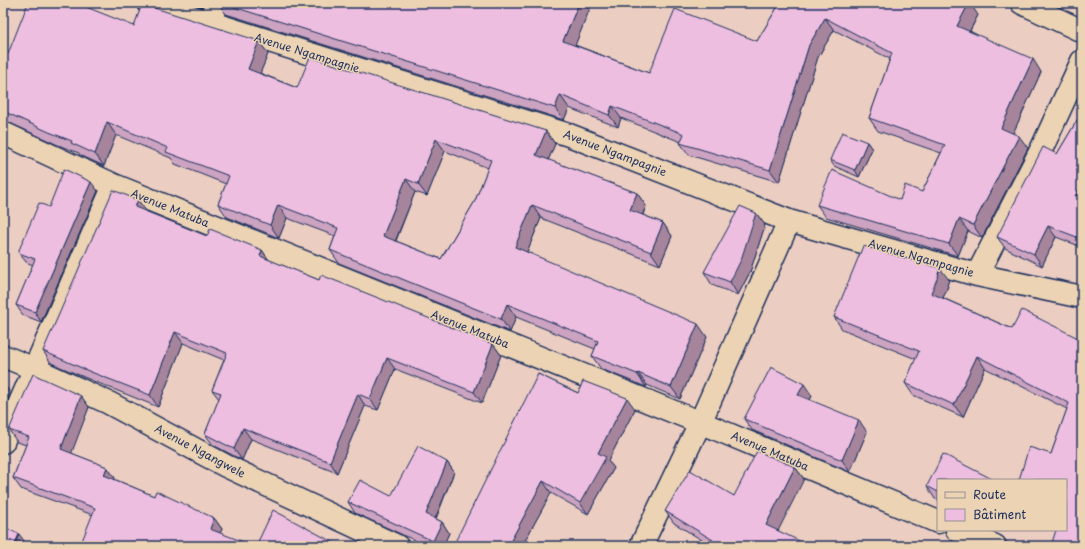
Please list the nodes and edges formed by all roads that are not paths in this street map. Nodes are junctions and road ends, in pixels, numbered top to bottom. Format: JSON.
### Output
{"nodes":[{"id":1,"x":148,"y":3,"type":"edge"},
{"id":2,"x":1022,"y":3,"type":"edge"},
{"id":3,"x":213,"y":13,"type":"edge"},
{"id":4,"x":1082,"y":31,"type":"edge"},
{"id":5,"x":1082,"y":61,"type":"edge"},
{"id":6,"x":3,"y":133,"type":"edge"},
{"id":7,"x":114,"y":185,"type":"junction"},
{"id":8,"x":789,"y":220,"type":"junction"},
{"id":9,"x":977,"y":274,"type":"junction"},
{"id":10,"x":1082,"y":297,"type":"edge"},
{"id":11,"x":3,"y":356,"type":"edge"},
{"id":12,"x":35,"y":369,"type":"junction"},
{"id":13,"x":700,"y":422,"type":"junction"},
{"id":14,"x":3,"y":442,"type":"edge"},
{"id":15,"x":937,"y":522,"type":"edge"},
{"id":16,"x":959,"y":531,"type":"edge"},
{"id":17,"x":397,"y":546,"type":"edge"},
{"id":18,"x":641,"y":546,"type":"edge"},
{"id":19,"x":995,"y":546,"type":"edge"}],
"edges":[{"from":1,"to":3,"type":"street","name":"Avenue Ngampagnie"},
{"from":2,"to":4,"type":"street"},
{"from":3,"to":8,"type":"street","name":"Avenue Ngampagnie"},
{"from":5,"to":9,"type":"street"},
{"from":6,"to":7,"type":"street","name":"Avenue Matuba"},
{"from":7,"to":12,"type":"street"},
{"from":7,"to":13,"type":"street","name":"Avenue Matuba"},
{"from":8,"to":9,"type":"street","name":"Avenue Ngampagnie"},
{"from":8,"to":13,"type":"street"},
{"from":9,"to":10,"type":"street","name":"Avenue Ngampagnie"},
{"from":11,"to":12,"type":"street","name":"Avenue Ngangwele"},
{"from":12,"to":14,"type":"street"},
{"from":12,"to":17,"type":"street","name":"Avenue Ngangwele"},
{"from":13,"to":15,"type":"street","name":"Avenue Matuba"},
{"from":13,"to":18,"type":"street"},
{"from":16,"to":19,"type":"street"}]}
